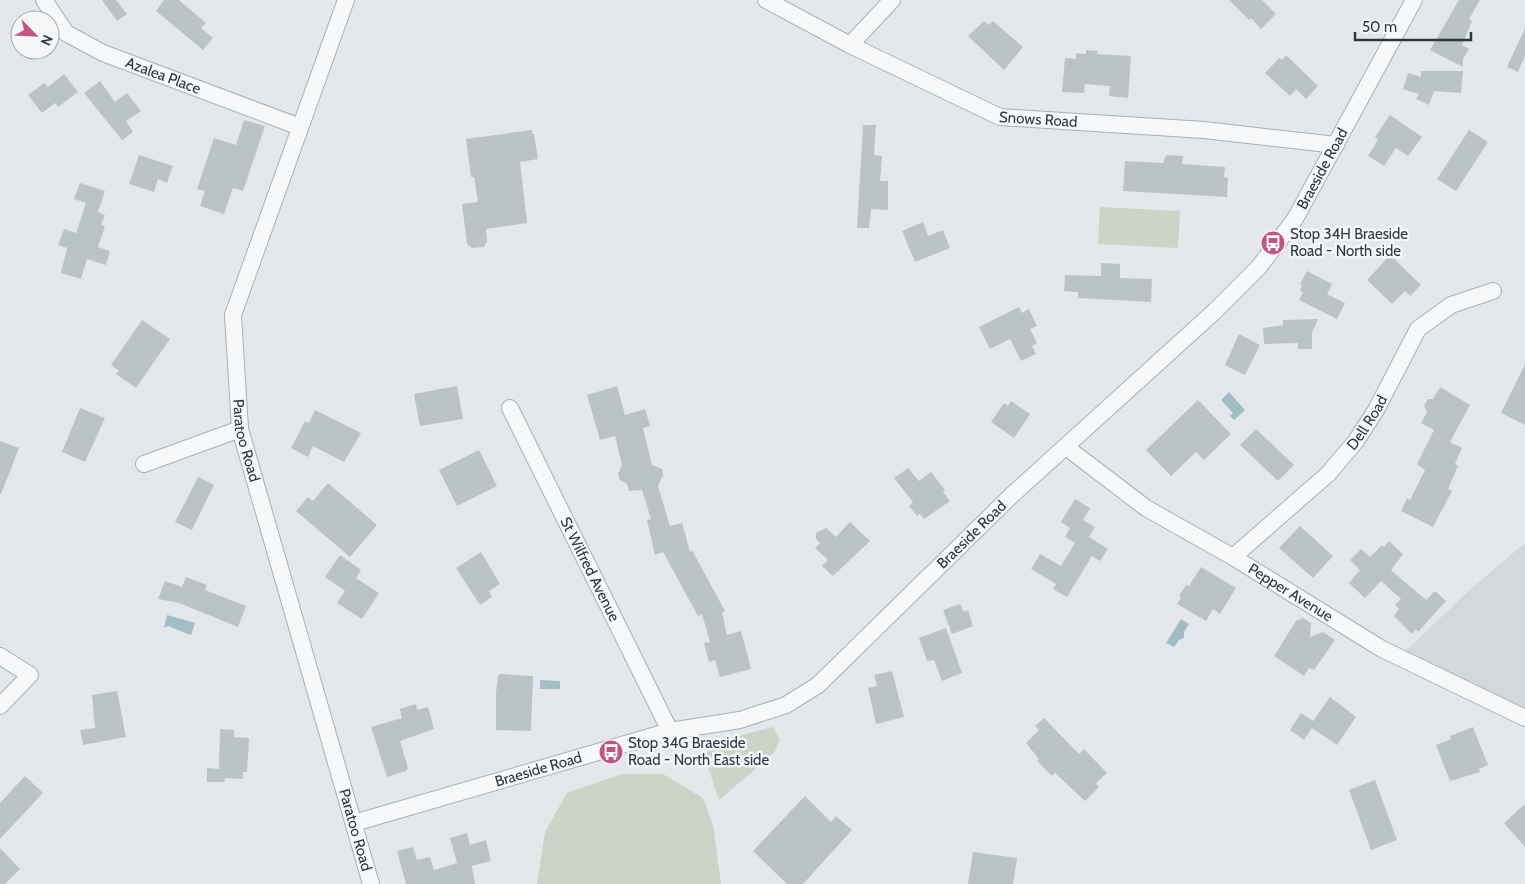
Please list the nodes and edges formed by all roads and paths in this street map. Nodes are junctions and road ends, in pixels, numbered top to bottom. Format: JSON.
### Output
{"nodes":[{"id":1,"x":44,"y":0,"type":"edge"},
{"id":2,"x":346,"y":0,"type":"edge"},
{"id":3,"x":766,"y":0,"type":"edge"},
{"id":4,"x":892,"y":0,"type":"edge"},
{"id":5,"x":1414,"y":0,"type":"edge"},
{"id":6,"x":850,"y":45,"type":"junction"},
{"id":7,"x":300,"y":127,"type":"junction"},
{"id":8,"x":1336,"y":145,"type":"junction"},
{"id":9,"x":1493,"y":291,"type":"dead end"},
{"id":10,"x":510,"y":408,"type":"dead end"},
{"id":11,"x":240,"y":429,"type":"junction"},
{"id":12,"x":1066,"y":448,"type":"junction"},
{"id":13,"x":144,"y":464,"type":"dead end"},
{"id":14,"x":1233,"y":557,"type":"junction"},
{"id":15,"x":0,"y":656,"type":"edge"},
{"id":16,"x":0,"y":706,"type":"edge"},
{"id":17,"x":1525,"y":718,"type":"edge"},
{"id":18,"x":670,"y":731,"type":"junction"},
{"id":19,"x":354,"y":822,"type":"junction"},
{"id":20,"x":372,"y":884,"type":"edge"}],
"edges":[{"from":1,"to":7,"type":"street","name":"Azalea Place"},
{"from":2,"to":7,"type":"street","name":"Paratoo Road"},
{"from":3,"to":6,"type":"street","name":"Snows Road"},
{"from":4,"to":6,"type":"street"},
{"from":5,"to":8,"type":"street","name":"Braeside Road"},
{"from":6,"to":8,"type":"street","name":"Snows Road"},
{"from":7,"to":11,"type":"street","name":"Paratoo Road"},
{"from":8,"to":12,"type":"street","name":"Braeside Road"},
{"from":9,"to":14,"type":"street","name":"Dell Road"},
{"from":10,"to":18,"type":"street","name":"St Wilfred Avenue"},
{"from":11,"to":13,"type":"street"},
{"from":11,"to":19,"type":"street","name":"Paratoo Road"},
{"from":12,"to":14,"type":"street","name":"Pepper Avenue"},
{"from":12,"to":18,"type":"street","name":"Braeside Road"},
{"from":14,"to":17,"type":"street","name":"Pepper Avenue"},
{"from":15,"to":16,"type":"street"},
{"from":18,"to":19,"type":"street","name":"Braeside Road"},
{"from":19,"to":20,"type":"street","name":"Paratoo Road"}]}
